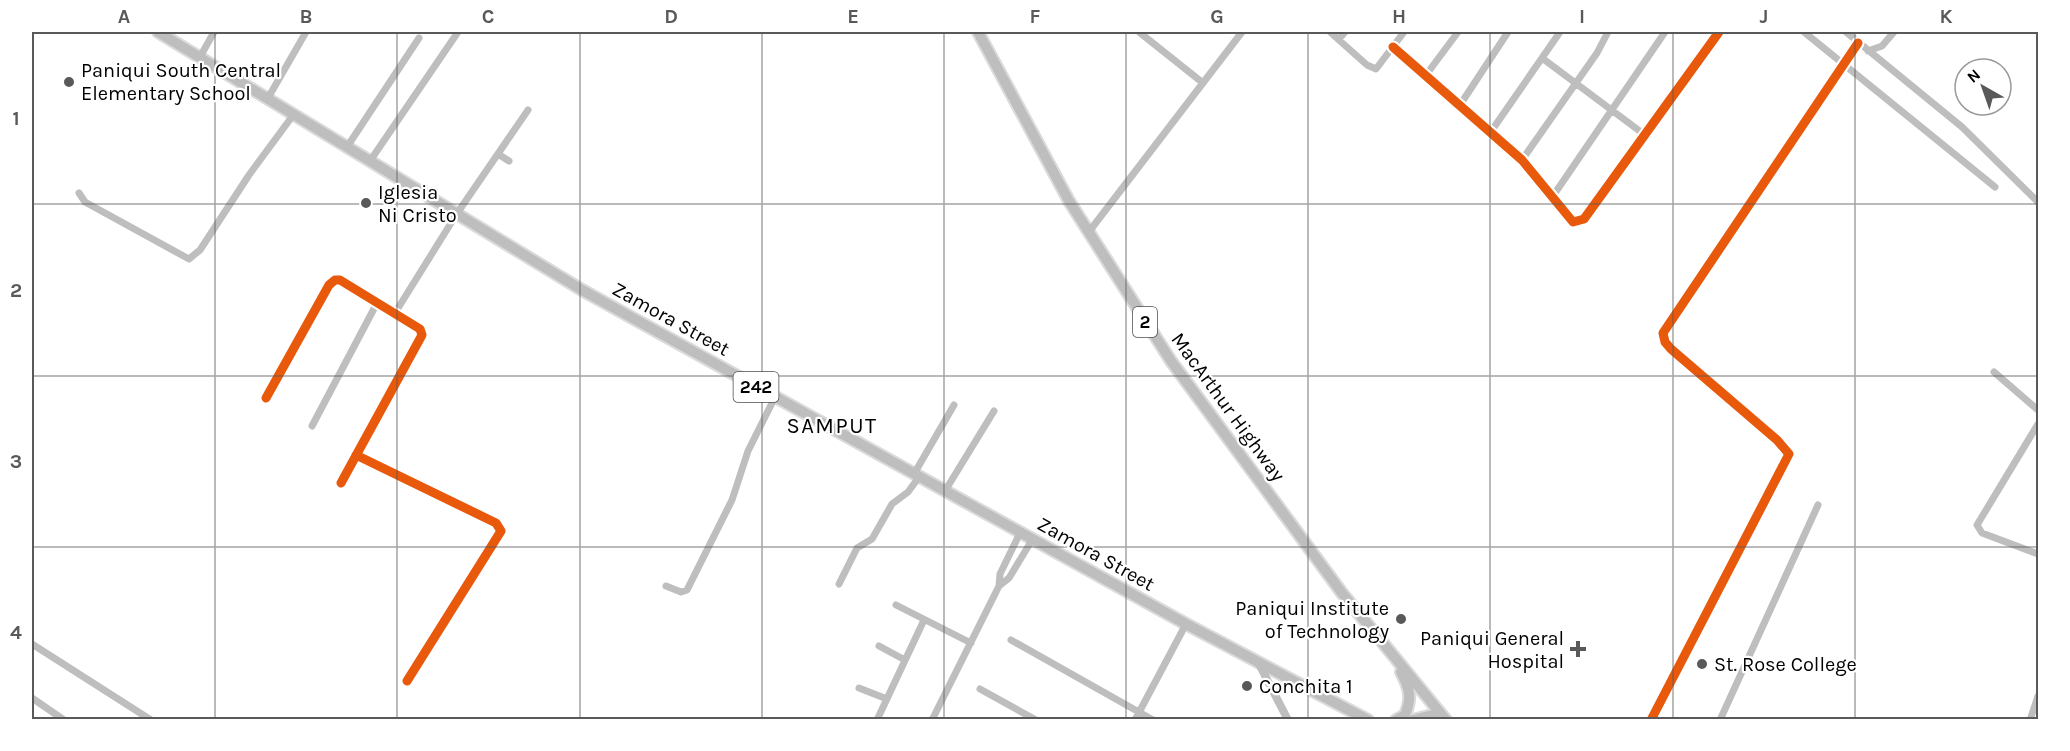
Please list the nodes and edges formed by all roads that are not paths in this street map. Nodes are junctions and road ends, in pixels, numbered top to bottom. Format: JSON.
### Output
{"nodes":[{"id":1,"x":158,"y":32,"type":"edge"},
{"id":2,"x":214,"y":32,"type":"edge"},
{"id":3,"x":306,"y":32,"type":"edge"},
{"id":4,"x":458,"y":32,"type":"edge"},
{"id":5,"x":978,"y":32,"type":"edge"},
{"id":6,"x":1139,"y":32,"type":"edge"},
{"id":7,"x":1242,"y":32,"type":"edge"},
{"id":8,"x":1330,"y":32,"type":"edge"},
{"id":9,"x":1345,"y":32,"type":"edge"},
{"id":10,"x":1404,"y":32,"type":"edge"},
{"id":11,"x":1458,"y":32,"type":"edge"},
{"id":12,"x":1508,"y":32,"type":"edge"},
{"id":13,"x":1560,"y":32,"type":"edge"},
{"id":14,"x":1608,"y":32,"type":"edge"},
{"id":15,"x":1665,"y":32,"type":"edge"},
{"id":16,"x":1719,"y":32,"type":"edge"},
{"id":17,"x":1804,"y":32,"type":"edge"},
{"id":18,"x":1846,"y":32,"type":"edge"},
{"id":19,"x":1894,"y":32,"type":"edge"},
{"id":20,"x":419,"y":38,"type":"dead end"},
{"id":21,"x":1339,"y":39,"type":"junction"},
{"id":22,"x":1858,"y":43,"type":"junction"},
{"id":23,"x":1392,"y":48,"type":"junction"},
{"id":24,"x":1868,"y":51,"type":"junction"},
{"id":25,"x":200,"y":57,"type":"junction"},
{"id":26,"x":1542,"y":58,"type":"junction"},
{"id":27,"x":1844,"y":64,"type":"junction"},
{"id":28,"x":1426,"y":75,"type":"junction"},
{"id":29,"x":1577,"y":82,"type":"junction"},
{"id":30,"x":1203,"y":83,"type":"junction"},
{"id":31,"x":268,"y":98,"type":"junction"},
{"id":32,"x":1460,"y":105,"type":"junction"},
{"id":33,"x":1612,"y":108,"type":"junction"},
{"id":34,"x":528,"y":110,"type":"dead end"},
{"id":35,"x":294,"y":114,"type":"junction"},
{"id":36,"x":1490,"y":133,"type":"junction"},
{"id":37,"x":1645,"y":135,"type":"junction"},
{"id":38,"x":348,"y":147,"type":"junction"},
{"id":39,"x":498,"y":154,"type":"junction"},
{"id":40,"x":1522,"y":160,"type":"junction"},
{"id":41,"x":370,"y":161,"type":"junction"},
{"id":42,"x":509,"y":161,"type":"dead end"},
{"id":43,"x":1995,"y":187,"type":"dead end"},
{"id":44,"x":80,"y":193,"type":"dead end"},
{"id":45,"x":1553,"y":196,"type":"junction"},
{"id":46,"x":2038,"y":202,"type":"edge"},
{"id":47,"x":456,"y":214,"type":"junction"},
{"id":48,"x":1088,"y":233,"type":"junction"},
{"id":49,"x":377,"y":303,"type":"junction"},
{"id":50,"x":395,"y":313,"type":"junction"},
{"id":51,"x":1994,"y":372,"type":"dead end"},
{"id":52,"x":775,"y":397,"type":"junction"},
{"id":53,"x":266,"y":398,"type":"dead end"},
{"id":54,"x":954,"y":405,"type":"dead end"},
{"id":55,"x":2038,"y":410,"type":"edge"},
{"id":56,"x":994,"y":411,"type":"dead end"},
{"id":57,"x":2038,"y":424,"type":"edge"},
{"id":58,"x":312,"y":426,"type":"dead end"},
{"id":59,"x":356,"y":455,"type":"junction"},
{"id":60,"x":917,"y":476,"type":"junction"},
{"id":61,"x":341,"y":483,"type":"dead end"},
{"id":62,"x":945,"y":491,"type":"junction"},
{"id":63,"x":1818,"y":505,"type":"dead end"},
{"id":64,"x":1020,"y":533,"type":"junction"},
{"id":65,"x":1032,"y":540,"type":"junction"},
{"id":66,"x":1012,"y":548,"type":"junction"},
{"id":67,"x":1023,"y":554,"type":"junction"},
{"id":68,"x":2038,"y":554,"type":"edge"},
{"id":69,"x":839,"y":584,"type":"dead end"},
{"id":70,"x":666,"y":586,"type":"dead end"},
{"id":71,"x":999,"y":586,"type":"junction"},
{"id":72,"x":896,"y":605,"type":"dead end"},
{"id":73,"x":924,"y":620,"type":"junction"},
{"id":74,"x":1186,"y":624,"type":"junction"},
{"id":75,"x":1011,"y":640,"type":"dead end"},
{"id":76,"x":971,"y":643,"type":"junction"},
{"id":77,"x":32,"y":644,"type":"edge"},
{"id":78,"x":879,"y":646,"type":"dead end"},
{"id":79,"x":1392,"y":653,"type":"junction"},
{"id":80,"x":905,"y":660,"type":"junction"},
{"id":81,"x":1258,"y":662,"type":"junction"},
{"id":82,"x":407,"y":681,"type":"dead end"},
{"id":83,"x":859,"y":688,"type":"dead end"},
{"id":84,"x":980,"y":689,"type":"dead end"},
{"id":85,"x":2038,"y":696,"type":"edge"},
{"id":86,"x":32,"y":698,"type":"edge"},
{"id":87,"x":887,"y":699,"type":"junction"},
{"id":88,"x":1139,"y":712,"type":"junction"},
{"id":89,"x":1443,"y":716,"type":"edge"},
{"id":90,"x":64,"y":720,"type":"edge"},
{"id":91,"x":151,"y":720,"type":"edge"},
{"id":92,"x":877,"y":720,"type":"edge"},
{"id":93,"x":932,"y":720,"type":"edge"},
{"id":94,"x":1036,"y":720,"type":"edge"},
{"id":95,"x":1135,"y":720,"type":"edge"},
{"id":96,"x":1153,"y":720,"type":"edge"},
{"id":97,"x":1288,"y":720,"type":"edge"},
{"id":98,"x":1368,"y":720,"type":"edge"},
{"id":99,"x":1396,"y":720,"type":"edge"},
{"id":100,"x":1413,"y":720,"type":"edge"},
{"id":101,"x":1651,"y":720,"type":"edge"},
{"id":102,"x":1720,"y":720,"type":"edge"},
{"id":103,"x":2030,"y":720,"type":"edge"}],
"edges":[{"from":1,"to":25,"type":"main road","name":"Zamora Street","number":"242"},
{"from":2,"to":25,"type":"street"},
{"from":3,"to":31,"type":"street"},
{"from":4,"to":41,"type":"street"},
{"from":5,"to":48,"type":"main road","name":"MacArthur Highway","number":"2"},
{"from":6,"to":30,"type":"street"},
{"from":7,"to":30,"type":"street"},
{"from":8,"to":21,"type":"street"},
{"from":9,"to":21,"type":"street"},
{"from":10,"to":23,"type":"street"},
{"from":11,"to":28,"type":"street"},
{"from":12,"to":32,"type":"street"},
{"from":13,"to":26,"type":"street"},
{"from":14,"to":29,"type":"street"},
{"from":15,"to":33,"type":"street"},
{"from":16,"to":37,"type":"street"},
{"from":17,"to":27,"type":"street"},
{"from":18,"to":22,"type":"street"},
{"from":19,"to":24,"type":"street"},
{"from":20,"to":38,"type":"street"},
{"from":21,"to":23,"type":"street"},
{"from":22,"to":24,"type":"street"},
{"from":22,"to":27,"type":"street"},
{"from":23,"to":28,"type":"street"},
{"from":24,"to":46,"type":"street"},
{"from":25,"to":31,"type":"main road","name":"Zamora Street","number":"242"},
{"from":26,"to":29,"type":"street"},
{"from":26,"to":36,"type":"street"},
{"from":27,"to":43,"type":"street"},
{"from":27,"to":101,"type":"street"},
{"from":28,"to":32,"type":"street"},
{"from":29,"to":33,"type":"street"},
{"from":29,"to":40,"type":"street"},
{"from":30,"to":48,"type":"street"},
{"from":31,"to":35,"type":"main road","name":"Zamora Street","number":"242"},
{"from":32,"to":36,"type":"street"},
{"from":33,"to":37,"type":"street"},
{"from":33,"to":45,"type":"street"},
{"from":34,"to":39,"type":"street"},
{"from":35,"to":38,"type":"main road","name":"Zamora Street","number":"242"},
{"from":35,"to":44,"type":"street"},
{"from":36,"to":40,"type":"street"},
{"from":37,"to":45,"type":"street"},
{"from":38,"to":41,"type":"main road","name":"Zamora Street","number":"242"},
{"from":39,"to":42,"type":"street"},
{"from":39,"to":47,"type":"street"},
{"from":40,"to":45,"type":"street"},
{"from":41,"to":47,"type":"main road","name":"Zamora Street","number":"242"},
{"from":47,"to":50,"type":"street"},
{"from":47,"to":52,"type":"main road","name":"Zamora Street","number":"242"},
{"from":48,"to":79,"type":"main road","name":"MacArthur Highway","number":"2"},
{"from":49,"to":50,"type":"street"},
{"from":49,"to":53,"type":"street"},
{"from":49,"to":58,"type":"street"},
{"from":50,"to":59,"type":"street"},
{"from":51,"to":55,"type":"street"},
{"from":52,"to":60,"type":"main road","name":"Zamora Street","number":"242"},
{"from":52,"to":70,"type":"street"},
{"from":54,"to":60,"type":"street"},
{"from":56,"to":62,"type":"street"},
{"from":57,"to":68,"type":"street"},
{"from":59,"to":61,"type":"street"},
{"from":59,"to":82,"type":"street"},
{"from":60,"to":62,"type":"main road","name":"Zamora Street","number":"242"},
{"from":60,"to":69,"type":"street"},
{"from":62,"to":64,"type":"main road","name":"Zamora Street","number":"242"},
{"from":63,"to":102,"type":"street"},
{"from":64,"to":65,"type":"main road","name":"Zamora Street","number":"242"},
{"from":64,"to":66,"type":"street"},
{"from":65,"to":67,"type":"street"},
{"from":65,"to":74,"type":"main road","name":"Zamora Street","number":"242"},
{"from":66,"to":67,"type":"street"},
{"from":66,"to":71,"type":"street"},
{"from":67,"to":71,"type":"street"},
{"from":71,"to":76,"type":"street"},
{"from":72,"to":73,"type":"street"},
{"from":73,"to":76,"type":"street"},
{"from":73,"to":80,"type":"street"},
{"from":74,"to":81,"type":"main road","name":"Zamora Street","number":"242"},
{"from":74,"to":88,"type":"street"},
{"from":75,"to":88,"type":"street"},
{"from":76,"to":93,"type":"street"},
{"from":77,"to":91,"type":"street"},
{"from":78,"to":80,"type":"street"},
{"from":79,"to":89,"type":"main road","name":"MacArthur Highway","number":"2"},
{"from":79,"to":99,"type":"main road"},
{"from":80,"to":87,"type":"street"},
{"from":81,"to":97,"type":"street"},
{"from":81,"to":98,"type":"main road","name":"Zamora Street","number":"242"},
{"from":83,"to":87,"type":"street"},
{"from":84,"to":94,"type":"street"},
{"from":85,"to":103,"type":"street"},
{"from":86,"to":90,"type":"street"},
{"from":87,"to":92,"type":"street"},
{"from":88,"to":95,"type":"street"},
{"from":88,"to":96,"type":"street"},
{"from":89,"to":100,"type":"main road"}]}
